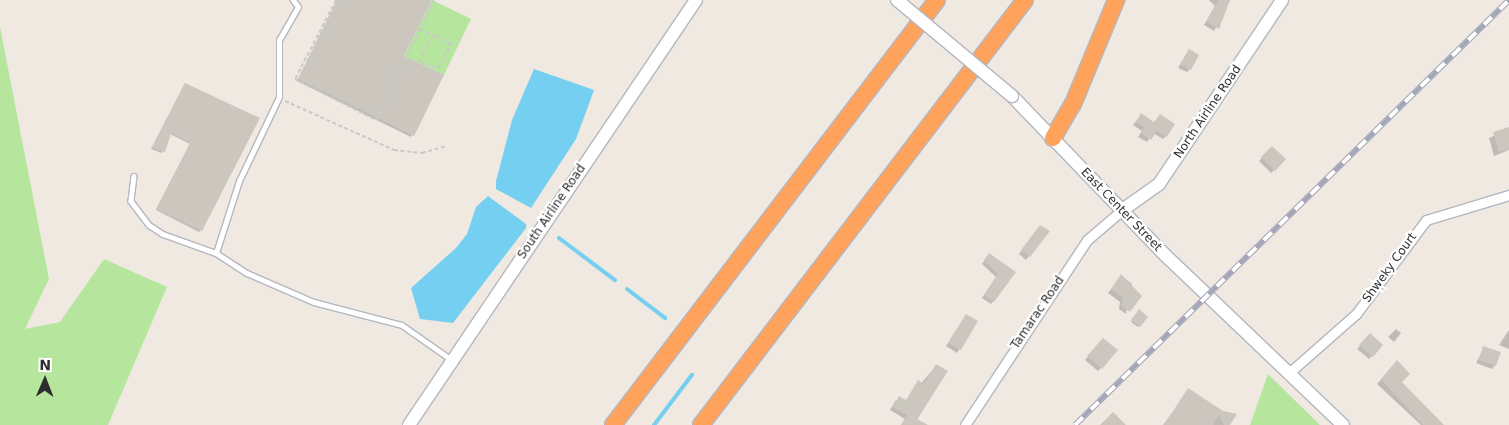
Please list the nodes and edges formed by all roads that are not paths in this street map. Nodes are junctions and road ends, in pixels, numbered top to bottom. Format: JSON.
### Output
{"nodes":[{"id":1,"x":293,"y":0,"type":"edge"},
{"id":2,"x":696,"y":0,"type":"edge"},
{"id":3,"x":897,"y":0,"type":"edge"},
{"id":4,"x":937,"y":0,"type":"edge"},
{"id":5,"x":1025,"y":0,"type":"edge"},
{"id":6,"x":1116,"y":0,"type":"edge"},
{"id":7,"x":1282,"y":0,"type":"edge"},
{"id":8,"x":1052,"y":138,"type":"junction"},
{"id":9,"x":134,"y":176,"type":"dead end"},
{"id":10,"x":1509,"y":195,"type":"edge"},
{"id":11,"x":1121,"y":211,"type":"junction"},
{"id":12,"x":216,"y":253,"type":"junction"},
{"id":13,"x":452,"y":360,"type":"junction"},
{"id":14,"x":1289,"y":373,"type":"junction"},
{"id":15,"x":409,"y":425,"type":"edge"},
{"id":16,"x":613,"y":425,"type":"edge"},
{"id":17,"x":701,"y":425,"type":"edge"},
{"id":18,"x":965,"y":425,"type":"edge"},
{"id":19,"x":1343,"y":425,"type":"edge"}],
"edges":[{"from":1,"to":12,"type":"lane"},
{"from":2,"to":13,"type":"main road","name":"South Airline Road"},
{"from":3,"to":8,"type":"main road","name":"East Center Street","bridge":true},
{"from":4,"to":16,"type":"highway"},
{"from":5,"to":17,"type":"highway"},
{"from":6,"to":8,"type":"highway"},
{"from":7,"to":11,"type":"main road","name":"North Airline Road"},
{"from":8,"to":11,"type":"main road","name":"East Center Street"},
{"from":9,"to":12,"type":"lane"},
{"from":10,"to":14,"type":"street","name":"Shweky Court"},
{"from":11,"to":14,"type":"main road","name":"East Center Street"},
{"from":11,"to":18,"type":"street","name":"Tamarac Road"},
{"from":12,"to":13,"type":"lane"},
{"from":13,"to":15,"type":"main road","name":"South Airline Road"},
{"from":14,"to":19,"type":"main road","name":"East Center Street"}]}
